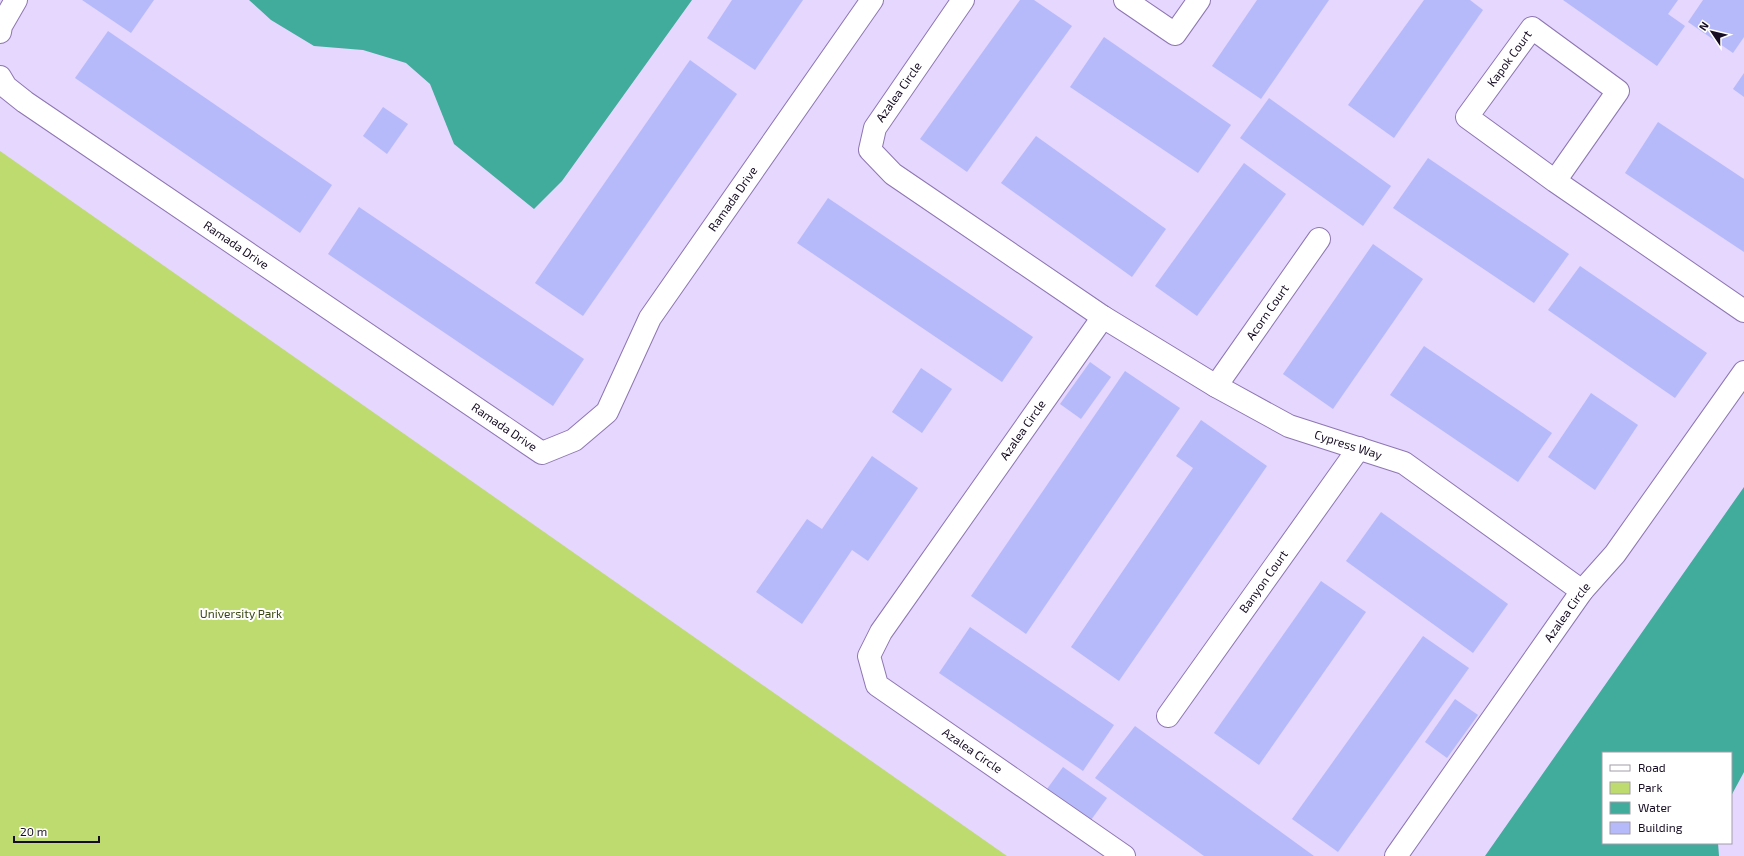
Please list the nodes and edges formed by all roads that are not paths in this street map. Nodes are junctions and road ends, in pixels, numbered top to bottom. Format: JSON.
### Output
{"nodes":[{"id":1,"x":16,"y":0,"type":"edge"},
{"id":2,"x":872,"y":0,"type":"edge"},
{"id":3,"x":963,"y":0,"type":"edge"},
{"id":4,"x":1125,"y":0,"type":"edge"},
{"id":5,"x":1199,"y":0,"type":"edge"},
{"id":6,"x":0,"y":32,"type":"edge"},
{"id":7,"x":0,"y":77,"type":"edge"},
{"id":8,"x":1555,"y":181,"type":"junction"},
{"id":9,"x":1319,"y":239,"type":"dead end"},
{"id":10,"x":1744,"y":311,"type":"edge"},
{"id":11,"x":1103,"y":317,"type":"junction"},
{"id":12,"x":1744,"y":372,"type":"edge"},
{"id":13,"x":1216,"y":386,"type":"junction"},
{"id":14,"x":1359,"y":448,"type":"junction"},
{"id":15,"x":1582,"y":591,"type":"junction"},
{"id":16,"x":1168,"y":716,"type":"dead end"},
{"id":17,"x":1124,"y":856,"type":"edge"},
{"id":18,"x":1396,"y":856,"type":"edge"}],
"edges":[{"from":1,"to":6,"type":"street"},
{"from":2,"to":7,"type":"street","name":"Ramada Drive"},
{"from":3,"to":11,"type":"street","name":"Azalea Circle"},
{"from":4,"to":5,"type":"street"},
{"from":8,"to":8,"type":"street","name":"Kapok Court"},
{"from":8,"to":10,"type":"street","name":"Kapok Court"},
{"from":9,"to":13,"type":"street","name":"Acorn Court"},
{"from":11,"to":13,"type":"street","name":"Cypress Way"},
{"from":11,"to":17,"type":"street","name":"Azalea Circle"},
{"from":12,"to":15,"type":"street","name":"Azalea Circle"},
{"from":13,"to":14,"type":"street","name":"Cypress Way"},
{"from":14,"to":15,"type":"street","name":"Cypress Way"},
{"from":14,"to":16,"type":"street","name":"Banyon Court"},
{"from":15,"to":18,"type":"street","name":"Azalea Circle"}]}
